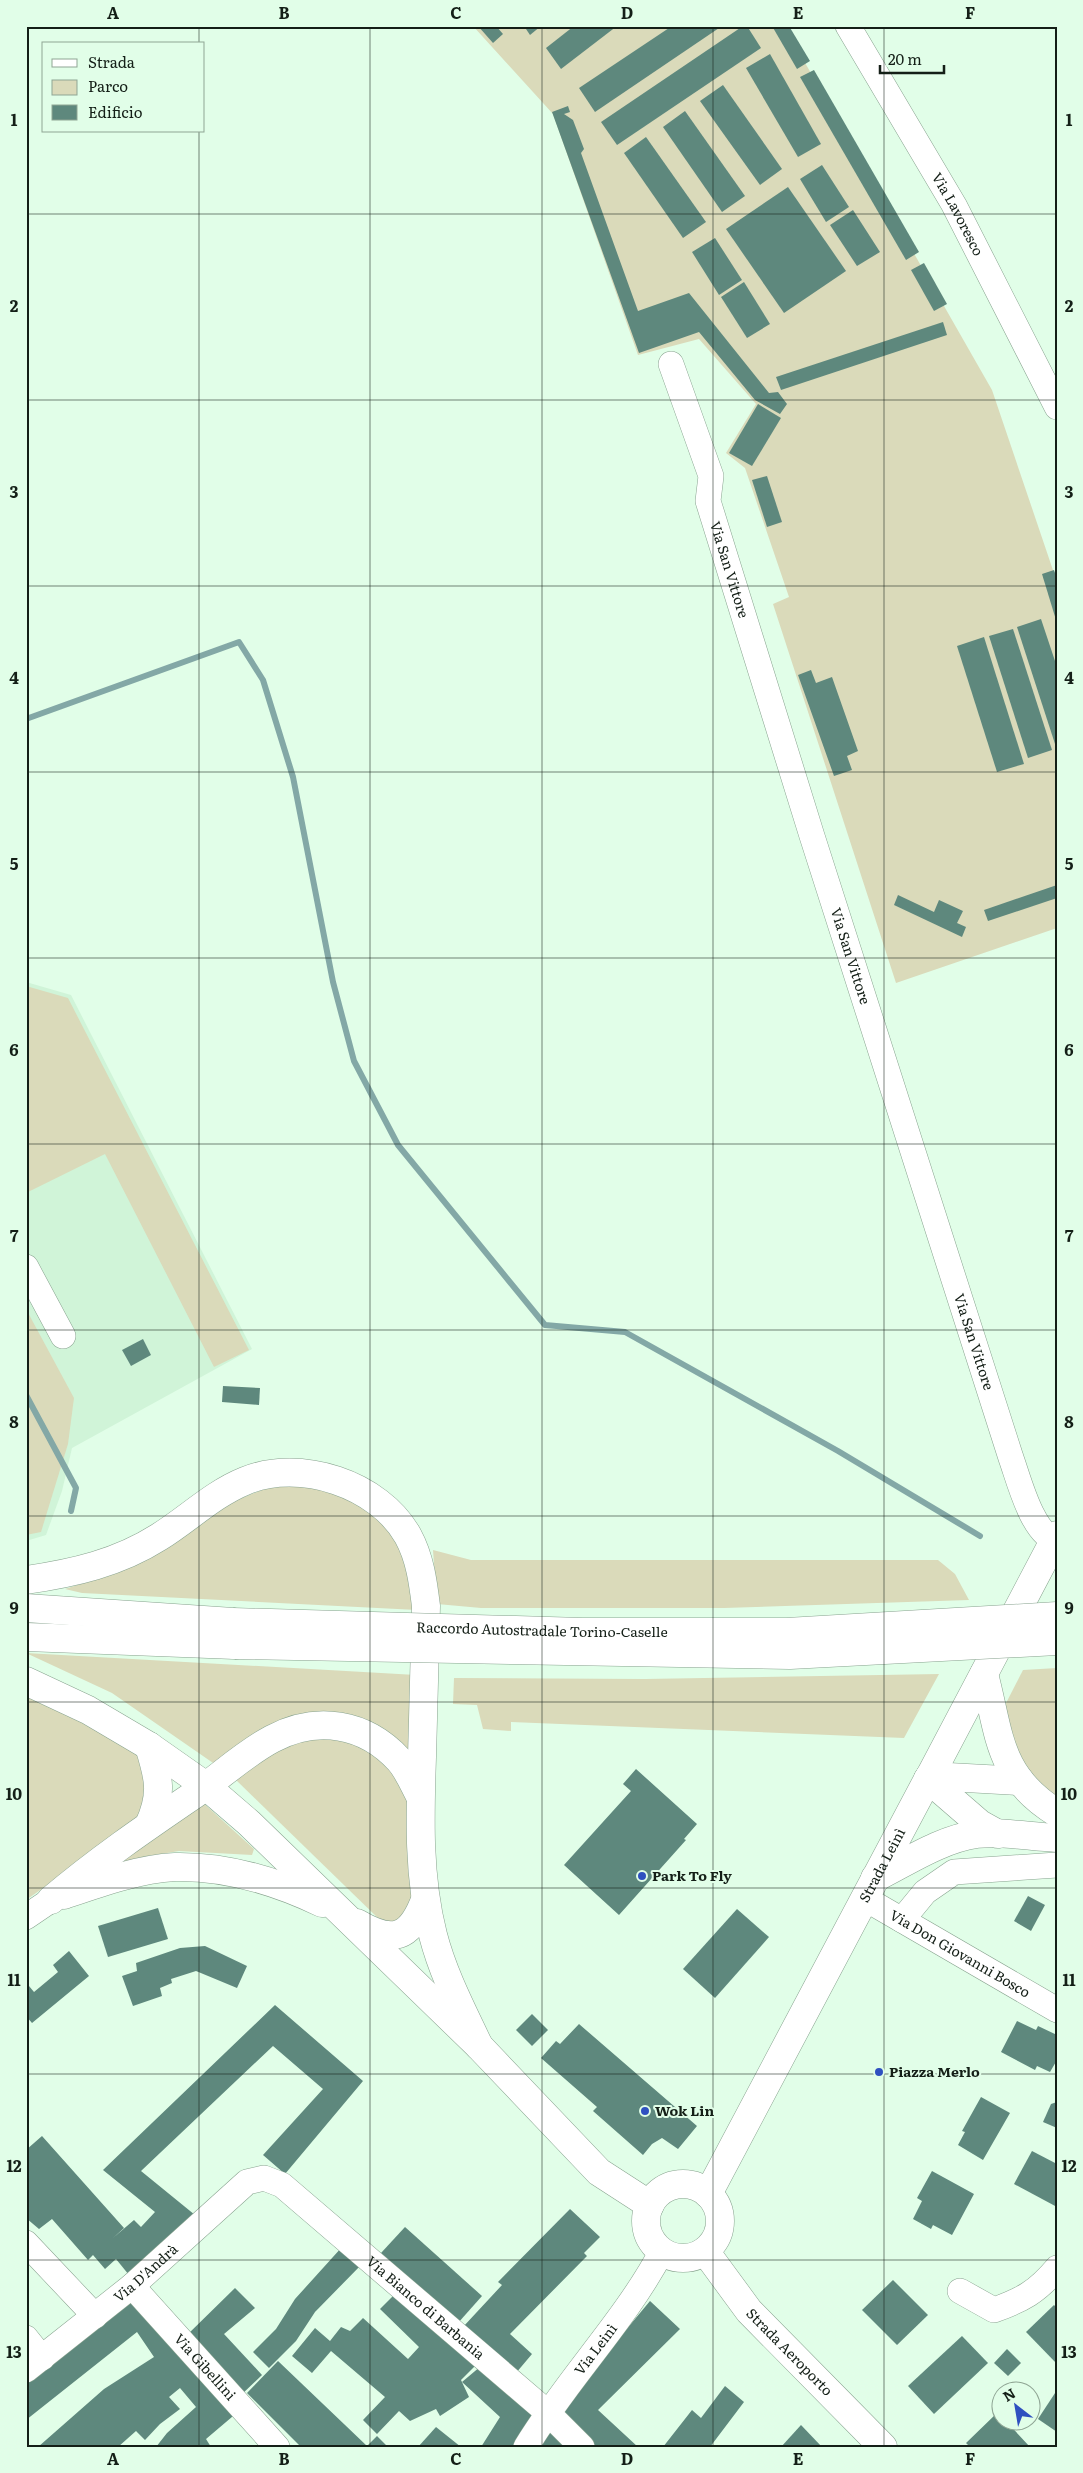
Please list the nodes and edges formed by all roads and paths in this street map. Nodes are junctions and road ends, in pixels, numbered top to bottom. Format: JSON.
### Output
{"nodes":[{"id":1,"x":848,"y":26,"type":"edge"},
{"id":2,"x":671,"y":364,"type":"dead end"},
{"id":3,"x":1057,"y":407,"type":"edge"},
{"id":4,"x":26,"y":1267,"type":"edge"},
{"id":5,"x":63,"y":1336,"type":"dead end"},
{"id":6,"x":1056,"y":1539,"type":"edge"},
{"id":7,"x":26,"y":1580,"type":"edge"},
{"id":8,"x":26,"y":1608,"type":"edge"},
{"id":9,"x":1057,"y":1616,"type":"edge"},
{"id":10,"x":234,"y":1634,"type":"junction"},
{"id":11,"x":26,"y":1638,"type":"edge"},
{"id":12,"x":1057,"y":1641,"type":"edge"},
{"id":13,"x":984,"y":1674,"type":"junction"},
{"id":14,"x":26,"y":1681,"type":"edge"},
{"id":15,"x":149,"y":1746,"type":"junction"},
{"id":16,"x":929,"y":1777,"type":"junction"},
{"id":17,"x":1020,"y":1781,"type":"junction"},
{"id":18,"x":206,"y":1786,"type":"junction"},
{"id":19,"x":421,"y":1797,"type":"junction"},
{"id":20,"x":1057,"y":1813,"type":"edge"},
{"id":21,"x":149,"y":1825,"type":"junction"},
{"id":22,"x":998,"y":1834,"type":"junction"},
{"id":23,"x":1057,"y":1838,"type":"edge"},
{"id":24,"x":1057,"y":1865,"type":"edge"},
{"id":25,"x":870,"y":1888,"type":"junction"},
{"id":26,"x":51,"y":1900,"type":"junction"},
{"id":27,"x":425,"y":1900,"type":"junction"},
{"id":28,"x":340,"y":1913,"type":"junction"},
{"id":29,"x":26,"y":1917,"type":"edge"},
{"id":30,"x":902,"y":1920,"type":"junction"},
{"id":31,"x":1057,"y":2010,"type":"edge"},
{"id":32,"x":479,"y":2046,"type":"junction"},
{"id":33,"x":264,"y":2178,"type":"joint"},
{"id":34,"x":708,"y":2194,"type":"junction"},
{"id":35,"x":650,"y":2205,"type":"junction"},
{"id":36,"x":26,"y":2243,"type":"edge"},
{"id":37,"x":705,"y":2250,"type":"junction"},
{"id":38,"x":662,"y":2251,"type":"junction"},
{"id":39,"x":1057,"y":2268,"type":"edge"},
{"id":40,"x":132,"y":2286,"type":"junction"},
{"id":41,"x":960,"y":2291,"type":"dead end"},
{"id":42,"x":94,"y":2316,"type":"junction"},
{"id":43,"x":26,"y":2338,"type":"edge"},
{"id":44,"x":34,"y":2364,"type":"edge"},
{"id":45,"x":547,"y":2412,"type":"junction"},
{"id":46,"x":277,"y":2447,"type":"edge"},
{"id":47,"x":526,"y":2447,"type":"edge"},
{"id":48,"x":582,"y":2447,"type":"edge"},
{"id":49,"x":883,"y":2447,"type":"edge"}],
"edges":[{"from":1,"to":3,"type":"street","name":"Via Lavoresco"},
{"from":2,"to":6,"type":"street","name":"Via San Vittore"},
{"from":4,"to":5,"type":"street"},
{"from":6,"to":13,"type":"main road","name":"Strada Leinì"},
{"from":7,"to":19,"type":"main road"},
{"from":8,"to":10,"type":"main road","name":"Raccordo Autostradale Torino-Caselle"},
{"from":9,"to":10,"type":"main road","name":"Raccordo Autostradale Torino-Caselle","bridge":true},
{"from":10,"to":11,"type":"main road","name":"Raccordo Autostradale Torino-Caselle"},
{"from":10,"to":12,"type":"main road","name":"Raccordo Autostradale Torino-Caselle","bridge":true},
{"from":13,"to":16,"type":"main road","name":"Strada Leinì"},
{"from":13,"to":17,"type":"main road"},
{"from":14,"to":15,"type":"main road"},
{"from":15,"to":18,"type":"main road"},
{"from":15,"to":21,"type":"main road"},
{"from":16,"to":17,"type":"main road"},
{"from":16,"to":22,"type":"main road"},
{"from":16,"to":25,"type":"main road","name":"Strada Leinì"},
{"from":17,"to":20,"type":"main road"},
{"from":18,"to":19,"type":"main road"},
{"from":18,"to":21,"type":"main road"},
{"from":18,"to":28,"type":"main road"},
{"from":19,"to":27,"type":"main road"},
{"from":21,"to":26,"type":"main road"},
{"from":22,"to":23,"type":"main road"},
{"from":22,"to":25,"type":"main road"},
{"from":24,"to":30,"type":"street"},
{"from":25,"to":30,"type":"street","name":"Via Don Giovanni Bosco"},
{"from":25,"to":34,"type":"main road","name":"Strada Leinì"},
{"from":26,"to":28,"type":"main road"},
{"from":26,"to":29,"type":"street"},
{"from":27,"to":28,"type":"main road"},
{"from":27,"to":32,"type":"main road"},
{"from":28,"to":32,"type":"main road"},
{"from":30,"to":31,"type":"street","name":"Via Don Giovanni Bosco"},
{"from":32,"to":35,"type":"main road"},
{"from":33,"to":40,"type":"street","name":"Via D'Andrà"},
{"from":33,"to":45,"type":"street","name":"Via Bianco di Barbania"},
{"from":34,"to":35,"type":"main road"},
{"from":34,"to":37,"type":"main road"},
{"from":35,"to":38,"type":"main road"},
{"from":36,"to":42,"type":"street"},
{"from":37,"to":38,"type":"main road"},
{"from":37,"to":49,"type":"main road","name":"Strada Aeroporto"},
{"from":38,"to":45,"type":"street","name":"Via Leinì"},
{"from":39,"to":41,"type":"street"},
{"from":40,"to":42,"type":"street","name":"Via D'Andrà"},
{"from":40,"to":46,"type":"street","name":"Via Gibellini"},
{"from":42,"to":44,"type":"street","name":"Via D'Andrà"},
{"from":43,"to":44,"type":"street"},
{"from":45,"to":47,"type":"street","name":"Via Leinì"},
{"from":45,"to":48,"type":"street","name":"Via Bianco di Barbania"}]}
